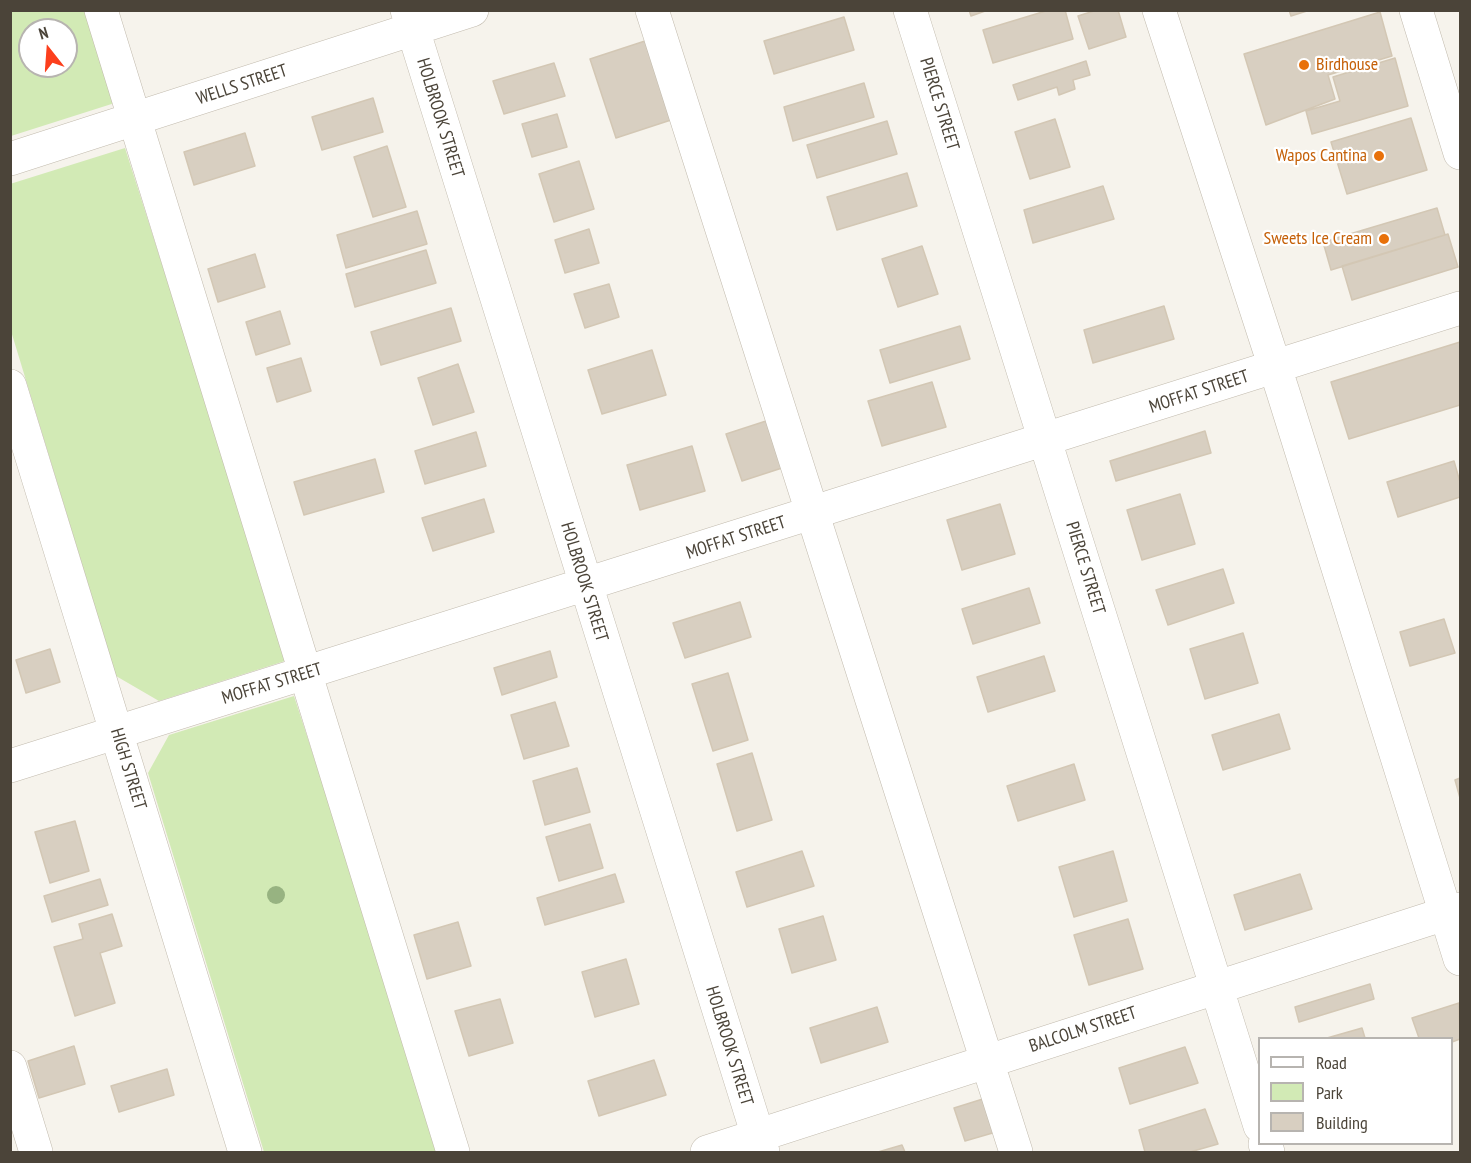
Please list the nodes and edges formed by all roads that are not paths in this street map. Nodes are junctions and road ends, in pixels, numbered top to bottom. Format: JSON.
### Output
{"nodes":[{"id":1,"x":101,"y":10,"type":"edge"},
{"id":2,"x":472,"y":10,"type":"edge"},
{"id":3,"x":652,"y":10,"type":"edge"},
{"id":4,"x":910,"y":10,"type":"edge"},
{"id":5,"x":1159,"y":10,"type":"edge"},
{"id":6,"x":1416,"y":10,"type":"edge"},
{"id":7,"x":410,"y":20,"type":"edge"},
{"id":8,"x":134,"y":120,"type":"junction"},
{"id":9,"x":1461,"y":153,"type":"edge"},
{"id":10,"x":10,"y":159,"type":"edge"},
{"id":11,"x":1461,"y":308,"type":"edge"},
{"id":12,"x":1274,"y":368,"type":"junction"},
{"id":13,"x":10,"y":386,"type":"edge"},
{"id":14,"x":1045,"y":441,"type":"junction"},
{"id":15,"x":813,"y":514,"type":"junction"},
{"id":16,"x":585,"y":586,"type":"junction"},
{"id":17,"x":307,"y":673,"type":"junction"},
{"id":18,"x":117,"y":732,"type":"junction"},
{"id":19,"x":10,"y":766,"type":"edge"},
{"id":20,"x":1453,"y":912,"type":"edge"},
{"id":21,"x":1461,"y":959,"type":"edge"},
{"id":22,"x":1216,"y":987,"type":"junction"},
{"id":23,"x":988,"y":1061,"type":"junction"},
{"id":24,"x":10,"y":1067,"type":"edge"},
{"id":25,"x":1258,"y":1120,"type":"edge"},
{"id":26,"x":760,"y":1144,"type":"edge"},
{"id":27,"x":36,"y":1152,"type":"edge"},
{"id":28,"x":245,"y":1152,"type":"edge"},
{"id":29,"x":453,"y":1152,"type":"edge"},
{"id":30,"x":707,"y":1152,"type":"edge"},
{"id":31,"x":1016,"y":1152,"type":"edge"}],
"edges":[{"from":1,"to":8,"type":"street"},
{"from":2,"to":7,"type":"street","name":"WELLS STREET"},
{"from":3,"to":15,"type":"street"},
{"from":4,"to":14,"type":"street","name":"PIERCE STREET"},
{"from":5,"to":12,"type":"street"},
{"from":6,"to":9,"type":"street"},
{"from":7,"to":8,"type":"street","name":"WELLS STREET"},
{"from":7,"to":16,"type":"street","name":"HOLBROOK STREET"},
{"from":8,"to":10,"type":"street","name":"WELLS STREET"},
{"from":8,"to":17,"type":"street"},
{"from":11,"to":12,"type":"street","name":"MOFFAT STREET"},
{"from":12,"to":14,"type":"street","name":"MOFFAT STREET"},
{"from":12,"to":20,"type":"street"},
{"from":13,"to":18,"type":"street","name":"HIGH STREET"},
{"from":14,"to":15,"type":"street","name":"MOFFAT STREET"},
{"from":14,"to":22,"type":"street","name":"PIERCE STREET"},
{"from":15,"to":16,"type":"street","name":"MOFFAT STREET"},
{"from":15,"to":23,"type":"street"},
{"from":16,"to":17,"type":"street","name":"MOFFAT STREET"},
{"from":16,"to":26,"type":"street","name":"HOLBROOK STREET"},
{"from":17,"to":18,"type":"street","name":"MOFFAT STREET"},
{"from":17,"to":29,"type":"street"},
{"from":18,"to":19,"type":"street","name":"MOFFAT STREET"},
{"from":18,"to":28,"type":"street","name":"HIGH STREET"},
{"from":20,"to":21,"type":"street"},
{"from":20,"to":22,"type":"street","name":"BALCOLM STREET"},
{"from":22,"to":23,"type":"street","name":"BALCOLM STREET"},
{"from":22,"to":25,"type":"street","name":"PIERCE STREET"},
{"from":23,"to":26,"type":"street","name":"BALCOLM STREET"},
{"from":23,"to":31,"type":"street"},
{"from":24,"to":27,"type":"street"},
{"from":26,"to":30,"type":"street","name":"BALCOLM STREET"}]}
